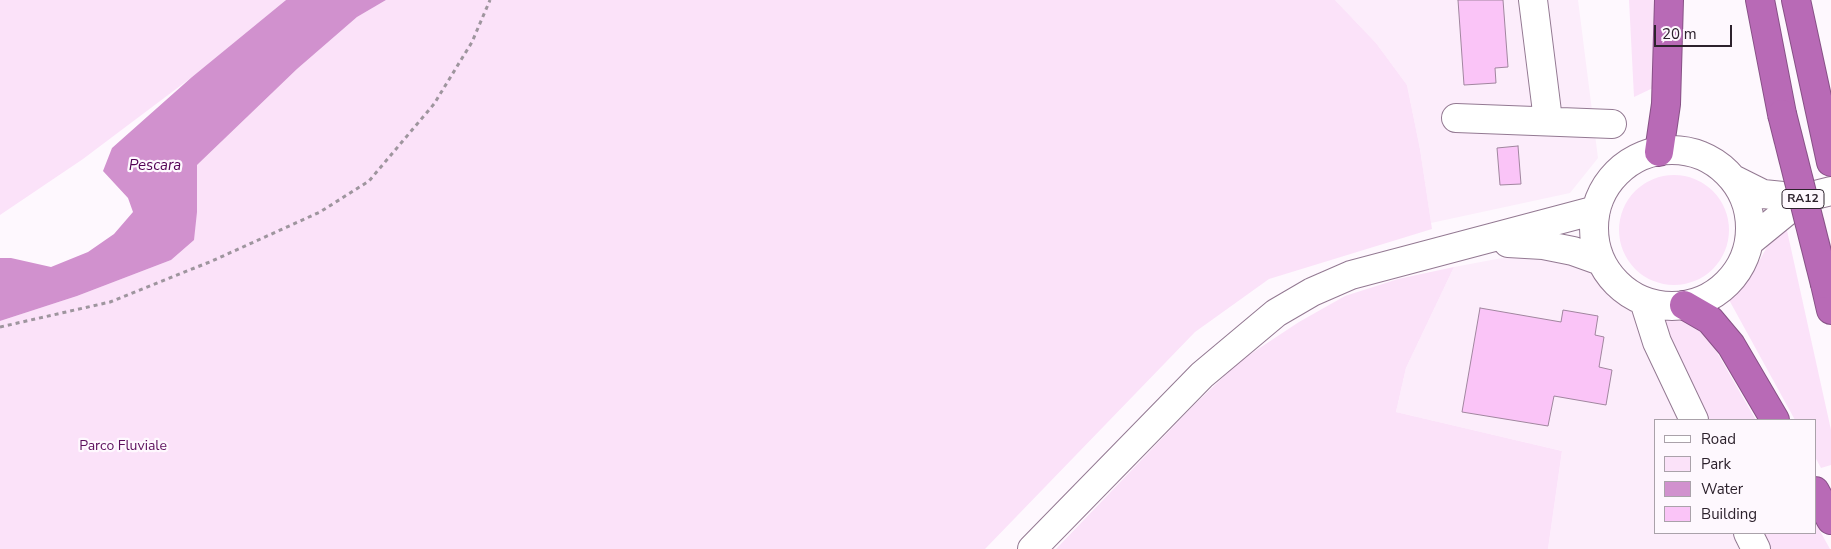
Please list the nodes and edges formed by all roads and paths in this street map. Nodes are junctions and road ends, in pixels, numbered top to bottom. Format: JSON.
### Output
{"nodes":[{"id":1,"x":490,"y":0,"type":"edge"},
{"id":2,"x":1533,"y":0,"type":"edge"},
{"id":3,"x":1670,"y":0,"type":"edge"},
{"id":4,"x":1760,"y":0,"type":"edge"},
{"id":5,"x":1796,"y":0,"type":"edge"},
{"id":6,"x":1456,"y":118,"type":"dead end"},
{"id":7,"x":1548,"y":120,"type":"junction"},
{"id":8,"x":1612,"y":124,"type":"dead end"},
{"id":9,"x":1659,"y":152,"type":"junction"},
{"id":10,"x":1831,"y":162,"type":"edge"},
{"id":11,"x":1733,"y":179,"type":"junction"},
{"id":12,"x":1831,"y":191,"type":"edge"},
{"id":13,"x":1803,"y":198,"type":"junction"},
{"id":14,"x":1596,"y":210,"type":"junction"},
{"id":15,"x":1482,"y":242,"type":"junction"},
{"id":16,"x":1749,"y":242,"type":"junction"},
{"id":17,"x":1602,"y":261,"type":"junction"},
{"id":18,"x":1828,"y":297,"type":"edge"},
{"id":19,"x":1644,"y":301,"type":"junction"},
{"id":20,"x":1684,"y":305,"type":"junction"},
{"id":21,"x":0,"y":327,"type":"edge"},
{"id":22,"x":1694,"y":419,"type":"edge"},
{"id":23,"x":1774,"y":419,"type":"edge"},
{"id":24,"x":1816,"y":493,"type":"edge"},
{"id":25,"x":1831,"y":520,"type":"edge"},
{"id":26,"x":1748,"y":534,"type":"edge"},
{"id":27,"x":1032,"y":549,"type":"edge"},
{"id":28,"x":1756,"y":549,"type":"edge"}],
"edges":[{"from":1,"to":21,"type":"path"},
{"from":2,"to":7,"type":"street"},
{"from":3,"to":9,"type":"highway"},
{"from":4,"to":18,"type":"highway","number":"RA12","bridge":true},
{"from":5,"to":10,"type":"highway"},
{"from":6,"to":7,"type":"street"},
{"from":7,"to":8,"type":"street"},
{"from":9,"to":11,"type":"street"},
{"from":9,"to":14,"type":"street"},
{"from":11,"to":13,"type":"street"},
{"from":11,"to":16,"type":"street"},
{"from":12,"to":13,"type":"street"},
{"from":13,"to":16,"type":"street"},
{"from":14,"to":15,"type":"street"},
{"from":14,"to":17,"type":"street"},
{"from":15,"to":17,"type":"street"},
{"from":15,"to":27,"type":"street"},
{"from":16,"to":20,"type":"street"},
{"from":17,"to":19,"type":"street"},
{"from":19,"to":20,"type":"street"},
{"from":19,"to":22,"type":"street"},
{"from":20,"to":23,"type":"highway"},
{"from":24,"to":25,"type":"highway"},
{"from":26,"to":28,"type":"street"}]}
